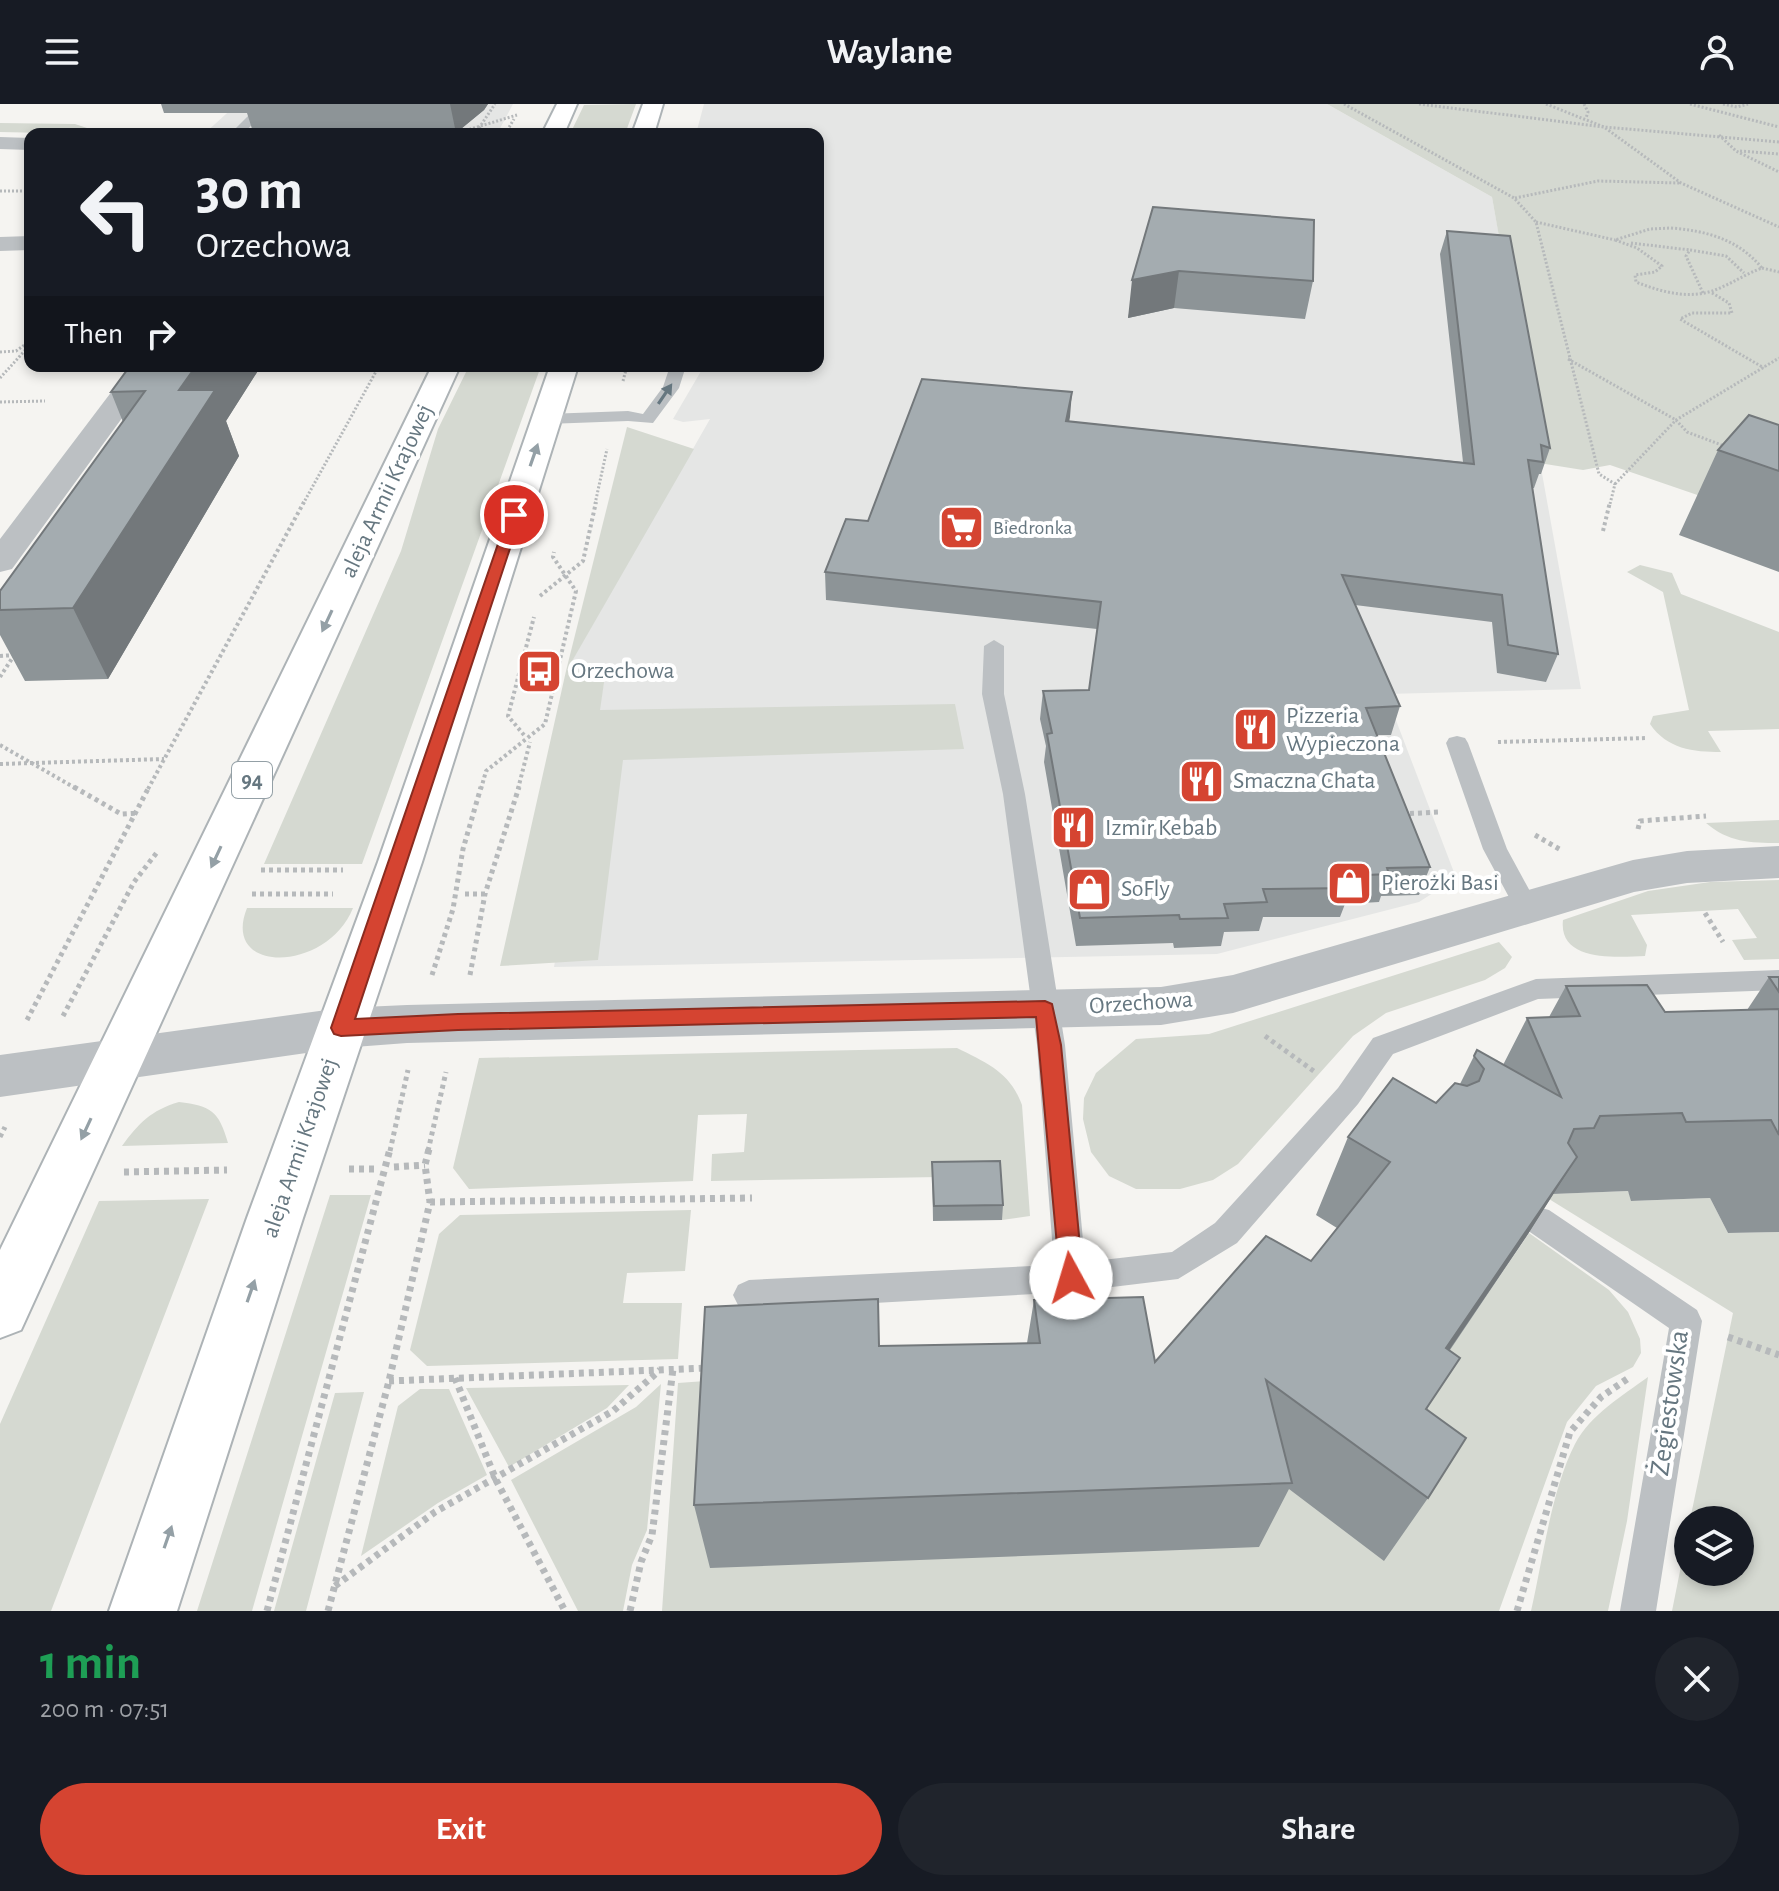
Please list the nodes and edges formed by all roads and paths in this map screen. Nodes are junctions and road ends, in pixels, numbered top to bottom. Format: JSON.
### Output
{"nodes":[{"id":1,"x":266,"y":104,"type":"edge"},
{"id":2,"x":495,"y":104,"type":"edge"},
{"id":3,"x":567,"y":104,"type":"edge"},
{"id":4,"x":653,"y":104,"type":"edge"},
{"id":5,"x":1344,"y":104,"type":"edge"},
{"id":6,"x":1419,"y":104,"type":"edge"},
{"id":7,"x":1546,"y":104,"type":"edge"},
{"id":8,"x":1584,"y":104,"type":"edge"},
{"id":9,"x":1690,"y":104,"type":"edge"},
{"id":10,"x":1723,"y":104,"type":"edge"},
{"id":11,"x":1748,"y":104,"type":"edge"},
{"id":12,"x":517,"y":115,"type":"dead end"},
{"id":13,"x":1586,"y":118,"type":"junction"},
{"id":14,"x":1604,"y":127,"type":"junction"},
{"id":15,"x":1779,"y":127,"type":"edge"},
{"id":16,"x":242,"y":128,"type":"edge"},
{"id":17,"x":479,"y":128,"type":"edge"},
{"id":18,"x":481,"y":128,"type":"edge"},
{"id":19,"x":556,"y":128,"type":"edge"},
{"id":20,"x":645,"y":128,"type":"edge"},
{"id":21,"x":1718,"y":135,"type":"junction"},
{"id":22,"x":1779,"y":142,"type":"edge"},
{"id":23,"x":0,"y":143,"type":"edge"},
{"id":24,"x":24,"y":144,"type":"edge"},
{"id":25,"x":1736,"y":151,"type":"junction"},
{"id":26,"x":1779,"y":154,"type":"edge"},
{"id":27,"x":1779,"y":172,"type":"edge"},
{"id":28,"x":1681,"y":183,"type":"junction"},
{"id":29,"x":0,"y":191,"type":"edge"},
{"id":30,"x":24,"y":191,"type":"edge"},
{"id":31,"x":1514,"y":198,"type":"junction"},
{"id":32,"x":1536,"y":222,"type":"junction"},
{"id":33,"x":1779,"y":227,"type":"edge"},
{"id":34,"x":1614,"y":241,"type":"junction"},
{"id":35,"x":24,"y":243,"type":"edge"},
{"id":36,"x":0,"y":244,"type":"edge"},
{"id":37,"x":1690,"y":250,"type":"junction"},
{"id":38,"x":1762,"y":268,"type":"junction"},
{"id":39,"x":1779,"y":272,"type":"edge"},
{"id":40,"x":1744,"y":273,"type":"junction"},
{"id":41,"x":1703,"y":293,"type":"junction"},
{"id":42,"x":1712,"y":293,"type":"junction"},
{"id":43,"x":24,"y":346,"type":"edge"},
{"id":44,"x":24,"y":350,"type":"edge"},
{"id":45,"x":0,"y":352,"type":"edge"},
{"id":46,"x":1779,"y":358,"type":"edge"},
{"id":47,"x":1568,"y":359,"type":"junction"},
{"id":48,"x":1765,"y":368,"type":"junction"},
{"id":49,"x":142,"y":372,"type":"edge"},
{"id":50,"x":376,"y":372,"type":"edge"},
{"id":51,"x":443,"y":372,"type":"edge"},
{"id":52,"x":562,"y":372,"type":"edge"},
{"id":53,"x":625,"y":372,"type":"edge"},
{"id":54,"x":676,"y":372,"type":"edge"},
{"id":55,"x":0,"y":378,"type":"edge"},
{"id":56,"x":45,"y":401,"type":"dead end"},
{"id":57,"x":0,"y":402,"type":"edge"},
{"id":58,"x":614,"y":417,"type":"junction"},
{"id":59,"x":547,"y":419,"type":"junction"},
{"id":60,"x":1676,"y":420,"type":"junction"},
{"id":61,"x":1728,"y":448,"type":"edge"},
{"id":62,"x":1615,"y":484,"type":"junction"},
{"id":63,"x":1603,"y":531,"type":"dead end"},
{"id":64,"x":556,"y":544,"type":"dead end"},
{"id":65,"x":0,"y":562,"type":"edge"},
{"id":66,"x":566,"y":574,"type":"junction"},
{"id":67,"x":23,"y":642,"type":"edge"},
{"id":68,"x":994,"y":646,"type":"dead end"},
{"id":69,"x":14,"y":655,"type":"junction"},
{"id":70,"x":29,"y":655,"type":"edge"},
{"id":71,"x":0,"y":656,"type":"edge"},
{"id":72,"x":0,"y":677,"type":"edge"},
{"id":73,"x":524,"y":735,"type":"dead end"},
{"id":74,"x":1647,"y":738,"type":"dead end"},
{"id":75,"x":530,"y":742,"type":"dead end"},
{"id":76,"x":1457,"y":743,"type":"joint"},
{"id":77,"x":0,"y":745,"type":"edge"},
{"id":78,"x":164,"y":759,"type":"junction"},
{"id":79,"x":30,"y":763,"type":"junction"},
{"id":80,"x":0,"y":764,"type":"edge"},
{"id":81,"x":1450,"y":810,"type":"dead end"},
{"id":82,"x":137,"y":813,"type":"junction"},
{"id":83,"x":1397,"y":815,"type":"edge"},
{"id":84,"x":1779,"y":862,"type":"edge"},
{"id":85,"x":1687,"y":867,"type":"junction"},
{"id":86,"x":144,"y":870,"type":"dead end"},
{"id":87,"x":262,"y":870,"type":"dead end"},
{"id":88,"x":353,"y":870,"type":"dead end"},
{"id":89,"x":252,"y":894,"type":"dead end"},
{"id":90,"x":343,"y":894,"type":"dead end"},
{"id":91,"x":465,"y":894,"type":"dead end"},
{"id":92,"x":485,"y":894,"type":"junction"},
{"id":93,"x":1526,"y":906,"type":"junction"},
{"id":94,"x":434,"y":969,"type":"dead end"},
{"id":95,"x":1747,"y":980,"type":"junction"},
{"id":96,"x":1779,"y":980,"type":"edge"},
{"id":97,"x":466,"y":987,"type":"dead end"},
{"id":98,"x":1233,"y":994,"type":"junction"},
{"id":99,"x":1045,"y":1009,"type":"junction"},
{"id":100,"x":57,"y":1028,"type":"dead end"},
{"id":101,"x":341,"y":1028,"type":"junction"},
{"id":102,"x":22,"y":1030,"type":"dead end"},
{"id":103,"x":119,"y":1059,"type":"junction"},
{"id":104,"x":449,"y":1060,"type":"dead end"},
{"id":105,"x":409,"y":1065,"type":"dead end"},
{"id":106,"x":0,"y":1076,"type":"edge"},
{"id":107,"x":1348,"y":1096,"type":"junction"},
{"id":108,"x":1374,"y":1114,"type":"edge"},
{"id":109,"x":425,"y":1165,"type":"junction"},
{"id":110,"x":394,"y":1167,"type":"dead end"},
{"id":111,"x":227,"y":1170,"type":"dead end"},
{"id":112,"x":116,"y":1172,"type":"dead end"},
{"id":113,"x":752,"y":1198,"type":"dead end"},
{"id":114,"x":430,"y":1202,"type":"junction"},
{"id":115,"x":1538,"y":1220,"type":"edge"},
{"id":116,"x":1071,"y":1278,"type":"junction"},
{"id":117,"x":749,"y":1295,"type":"dead end"},
{"id":118,"x":0,"y":1311,"type":"edge"},
{"id":119,"x":1679,"y":1361,"type":"junction"},
{"id":120,"x":717,"y":1368,"type":"edge"},
{"id":121,"x":673,"y":1369,"type":"junction"},
{"id":122,"x":660,"y":1370,"type":"junction"},
{"id":123,"x":455,"y":1378,"type":"junction"},
{"id":124,"x":389,"y":1381,"type":"junction"},
{"id":125,"x":496,"y":1480,"type":"junction"},
{"id":126,"x":334,"y":1586,"type":"junction"},
{"id":127,"x":143,"y":1611,"type":"edge"},
{"id":128,"x":267,"y":1611,"type":"edge"},
{"id":129,"x":328,"y":1611,"type":"edge"},
{"id":130,"x":565,"y":1611,"type":"edge"},
{"id":131,"x":630,"y":1611,"type":"edge"},
{"id":132,"x":1517,"y":1611,"type":"edge"},
{"id":133,"x":1638,"y":1611,"type":"edge"}],
"edges":[{"from":1,"to":16,"type":"lane"},
{"from":2,"to":17,"type":"path"},
{"from":3,"to":19,"type":"main road"},
{"from":4,"to":20,"type":"main road"},
{"from":5,"to":31,"type":"path"},
{"from":6,"to":14,"type":"path"},
{"from":7,"to":13,"type":"path"},
{"from":8,"to":13,"type":"path"},
{"from":9,"to":15,"type":"path"},
{"from":10,"to":11,"type":"path"},
{"from":12,"to":18,"type":"path"},
{"from":13,"to":14,"type":"path"},
{"from":14,"to":21,"type":"path"},
{"from":14,"to":28,"type":"path"},
{"from":21,"to":22,"type":"path"},
{"from":21,"to":25,"type":"path"},
{"from":23,"to":24,"type":"street"},
{"from":25,"to":26,"type":"path"},
{"from":25,"to":27,"type":"path"},
{"from":28,"to":31,"type":"path"},
{"from":28,"to":33,"type":"path"},
{"from":29,"to":30,"type":"path"},
{"from":31,"to":32,"type":"path"},
{"from":32,"to":34,"type":"path"},
{"from":32,"to":47,"type":"path"},
{"from":34,"to":37,"type":"path"},
{"from":34,"to":38,"type":"path"},
{"from":34,"to":41,"type":"path"},
{"from":35,"to":36,"type":"street"},
{"from":37,"to":40,"type":"path"},
{"from":37,"to":41,"type":"path"},
{"from":38,"to":39,"type":"path"},
{"from":38,"to":40,"type":"path"},
{"from":40,"to":42,"type":"path"},
{"from":41,"to":42,"type":"path"},
{"from":42,"to":48,"type":"path"},
{"from":43,"to":45,"type":"path"},
{"from":44,"to":55,"type":"path"},
{"from":46,"to":48,"type":"path"},
{"from":47,"to":60,"type":"path"},
{"from":47,"to":62,"type":"path"},
{"from":48,"to":60,"type":"path"},
{"from":49,"to":65,"type":"street"},
{"from":50,"to":78,"type":"path"},
{"from":51,"to":103,"type":"main road","name":"aleja Armii Krajowej","number":"94","one_way":true},
{"from":52,"to":59,"type":"main road","name":"aleja Armii Krajowej"},
{"from":53,"to":58,"type":"path"},
{"from":58,"to":54,"type":"lane","one_way":true},
{"from":56,"to":57,"type":"path"},
{"from":58,"to":59,"type":"lane"},
{"from":58,"to":66,"type":"path"},
{"from":101,"to":59,"type":"main road","name":"aleja Armii Krajowej","one_way":true},
{"from":60,"to":61,"type":"path"},
{"from":60,"to":62,"type":"path"},
{"from":62,"to":63,"type":"path"},
{"from":64,"to":66,"type":"path"},
{"from":66,"to":73,"type":"path"},
{"from":66,"to":94,"type":"path"},
{"from":67,"to":69,"type":"path"},
{"from":68,"to":99,"type":"lane"},
{"from":69,"to":70,"type":"path"},
{"from":69,"to":71,"type":"path"},
{"from":69,"to":72,"type":"path"},
{"from":74,"to":76,"type":"path"},
{"from":75,"to":92,"type":"path"},
{"from":76,"to":93,"type":"lane"},
{"from":77,"to":79,"type":"path"},
{"from":78,"to":79,"type":"path"},
{"from":78,"to":82,"type":"path"},
{"from":79,"to":80,"type":"path"},
{"from":79,"to":82,"type":"path"},
{"from":81,"to":83,"type":"path"},
{"from":82,"to":102,"type":"path"},
{"from":84,"to":85,"type":"street","name":"Orzechowa"},
{"from":85,"to":93,"type":"street","name":"Orzechowa"},
{"from":85,"to":95,"type":"path"},
{"from":86,"to":100,"type":"path"},
{"from":87,"to":88,"type":"path"},
{"from":89,"to":90,"type":"path"},
{"from":91,"to":92,"type":"path"},
{"from":92,"to":97,"type":"path"},
{"from":93,"to":98,"type":"street","name":"Orzechowa"},
{"from":95,"to":96,"type":"lane"},
{"from":95,"to":107,"type":"lane"},
{"from":98,"to":99,"type":"street","name":"Orzechowa"},
{"from":98,"to":107,"type":"path"},
{"from":99,"to":101,"type":"street","name":"Orzechowa"},
{"from":99,"to":116,"type":"lane"},
{"from":101,"to":103,"type":"street","name":"Orzechowa"},
{"from":127,"to":101,"type":"main road","name":"aleja Armii Krajowej","one_way":true},
{"from":103,"to":106,"type":"street","name":"Orzechowa"},
{"from":103,"to":118,"type":"main road","name":"aleja Armii Krajowej","number":"94","one_way":true},
{"from":104,"to":109,"type":"path"},
{"from":105,"to":128,"type":"path"},
{"from":107,"to":108,"type":"lane"},
{"from":107,"to":116,"type":"lane"},
{"from":109,"to":110,"type":"path"},
{"from":109,"to":114,"type":"path"},
{"from":111,"to":112,"type":"path"},
{"from":113,"to":114,"type":"path"},
{"from":114,"to":124,"type":"path"},
{"from":115,"to":119,"type":"lane","name":"Żegiestowska"},
{"from":116,"to":117,"type":"lane"},
{"from":119,"to":132,"type":"path"},
{"from":119,"to":133,"type":"lane","name":"Żegiestowska"},
{"from":120,"to":121,"type":"path"},
{"from":121,"to":122,"type":"path"},
{"from":121,"to":131,"type":"path"},
{"from":122,"to":123,"type":"path"},
{"from":122,"to":125,"type":"path"},
{"from":123,"to":124,"type":"path"},
{"from":123,"to":125,"type":"path"},
{"from":124,"to":126,"type":"path"},
{"from":125,"to":126,"type":"path"},
{"from":125,"to":130,"type":"path"},
{"from":126,"to":129,"type":"path"}]}
